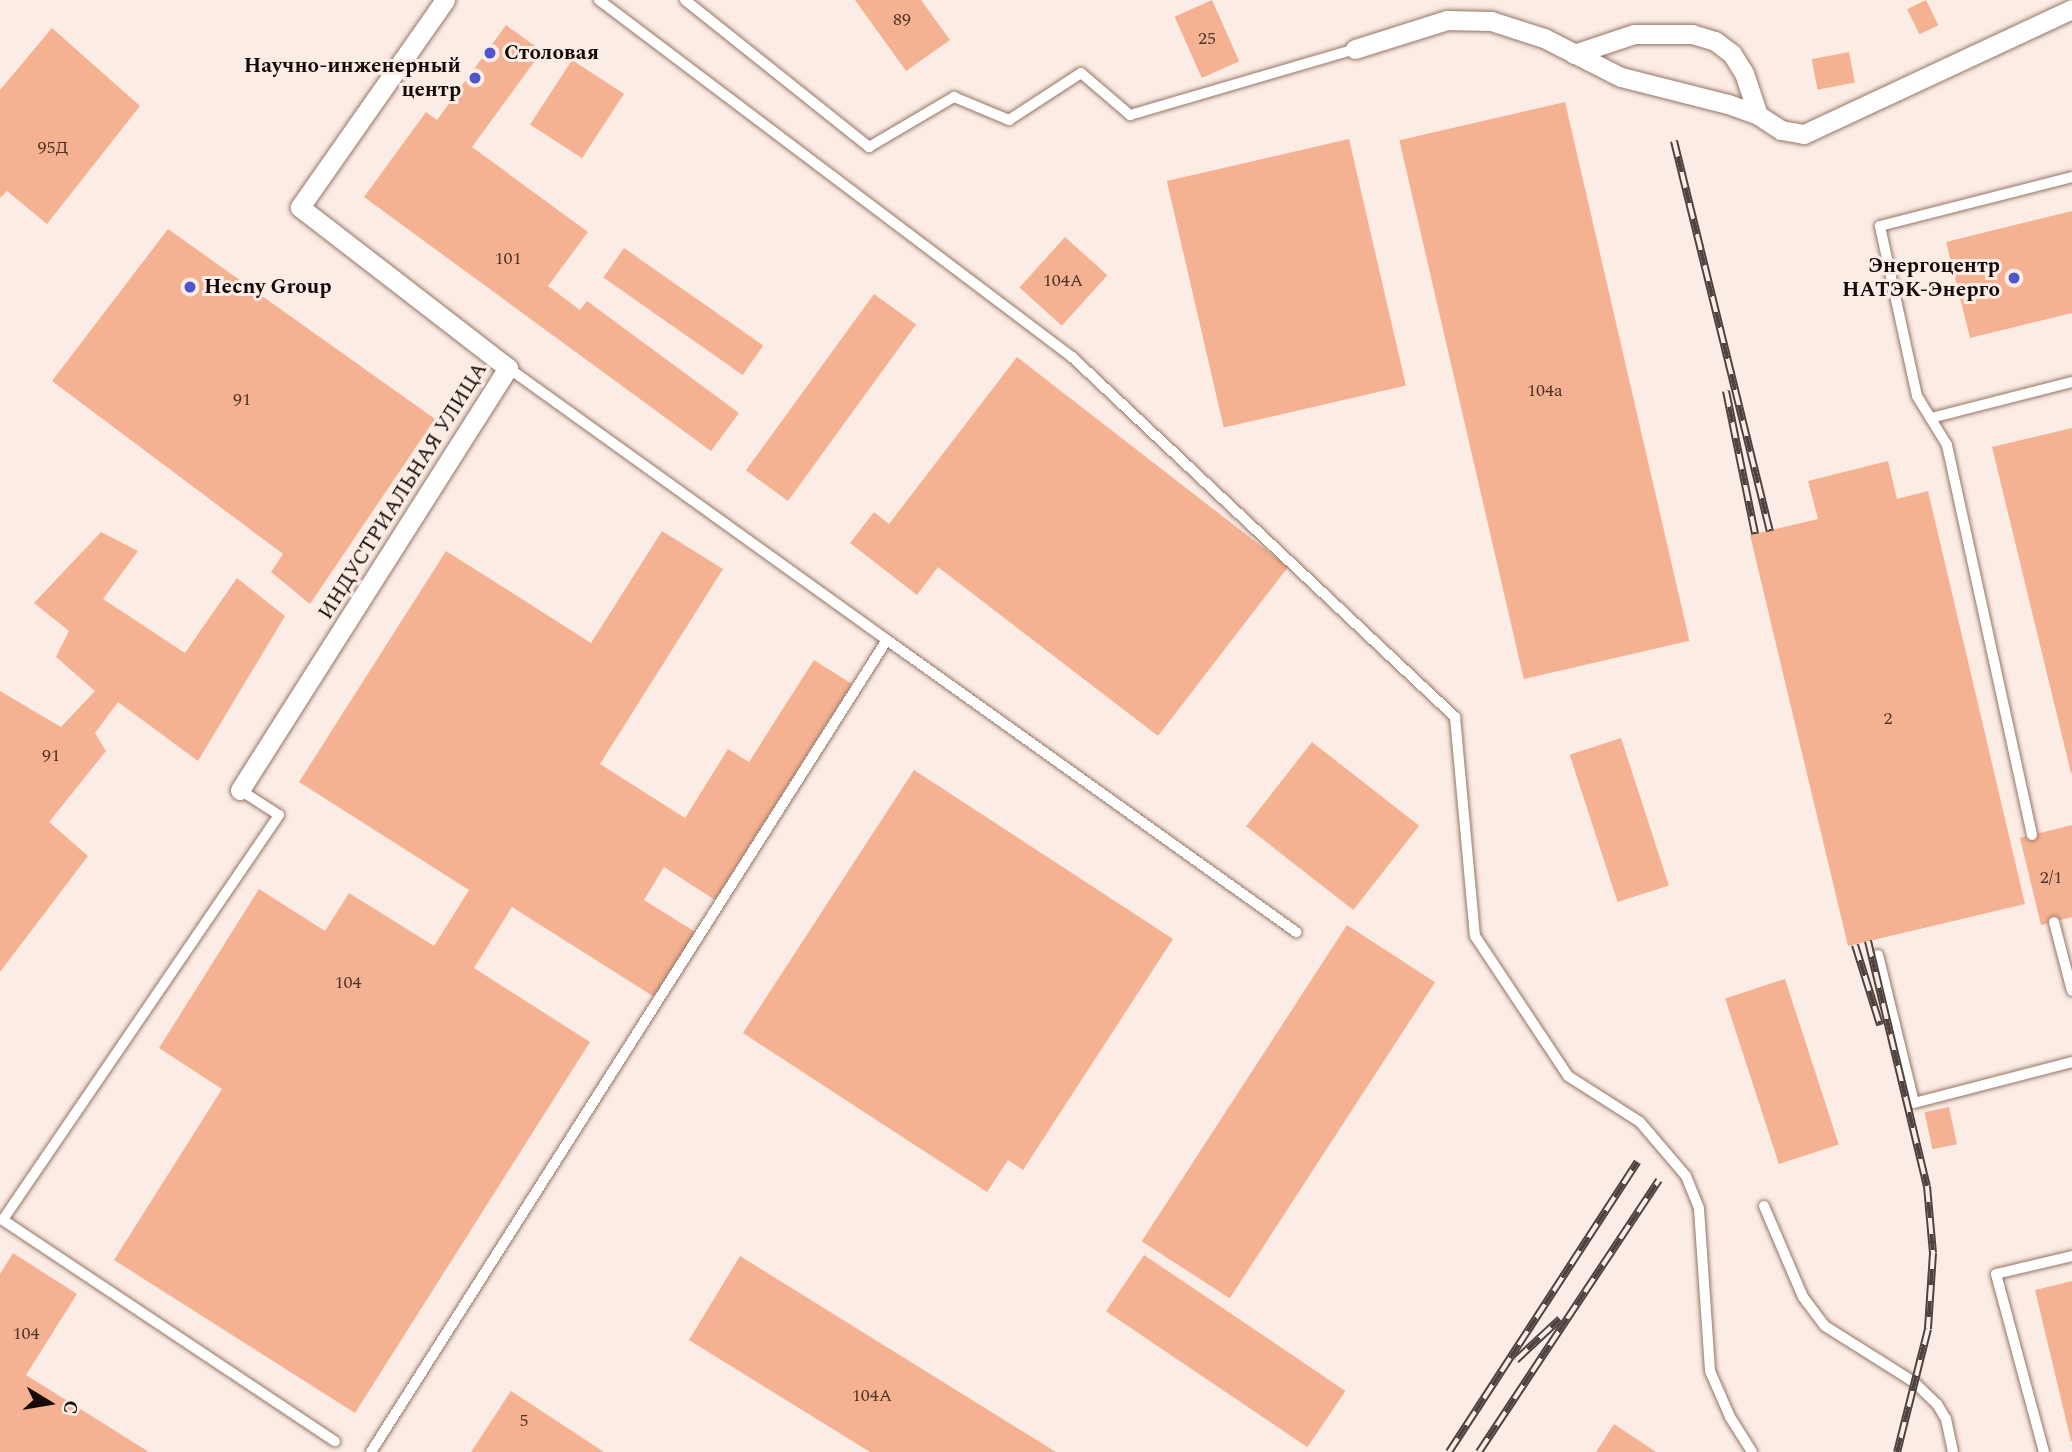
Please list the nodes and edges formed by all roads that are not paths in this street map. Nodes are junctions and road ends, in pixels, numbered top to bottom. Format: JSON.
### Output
{"nodes":[{"id":1,"x":445,"y":0,"type":"edge"},
{"id":2,"x":599,"y":0,"type":"edge"},
{"id":3,"x":685,"y":0,"type":"edge"},
{"id":4,"x":2072,"y":9,"type":"edge"},
{"id":5,"x":1355,"y":49,"type":"joint"},
{"id":6,"x":1574,"y":54,"type":"junction"},
{"id":7,"x":1758,"y":115,"type":"junction"},
{"id":8,"x":2072,"y":177,"type":"edge"},
{"id":9,"x":508,"y":368,"type":"junction"},
{"id":10,"x":2072,"y":382,"type":"edge"},
{"id":11,"x":1931,"y":418,"type":"junction"},
{"id":12,"x":887,"y":640,"type":"junction"},
{"id":13,"x":240,"y":790,"type":"joint"},
{"id":14,"x":2032,"y":835,"type":"dead end"},
{"id":15,"x":2054,"y":922,"type":"dead end"},
{"id":16,"x":1296,"y":932,"type":"dead end"},
{"id":17,"x":1878,"y":955,"type":"dead end"},
{"id":18,"x":2072,"y":991,"type":"edge"},
{"id":19,"x":2072,"y":1062,"type":"edge"},
{"id":20,"x":1763,"y":1206,"type":"dead end"},
{"id":21,"x":2072,"y":1256,"type":"edge"},
{"id":22,"x":335,"y":1441,"type":"dead end"},
{"id":23,"x":370,"y":1452,"type":"edge"},
{"id":24,"x":1752,"y":1452,"type":"edge"},
{"id":25,"x":1953,"y":1452,"type":"edge"},
{"id":26,"x":2043,"y":1452,"type":"edge"}],
"edges":[{"from":1,"to":9,"type":"street","name":"ИНДУСТРИАЛЬНАЯ УЛИЦА"},
{"from":2,"to":24,"type":"lane"},
{"from":3,"to":5,"type":"lane"},
{"from":4,"to":7,"type":"street"},
{"from":5,"to":6,"type":"street"},
{"from":6,"to":7,"type":"street"},
{"from":6,"to":7,"type":"street"},
{"from":8,"to":11,"type":"lane"},
{"from":9,"to":12,"type":"lane"},
{"from":9,"to":13,"type":"street","name":"ИНДУСТРИАЛЬНАЯ УЛИЦА"},
{"from":10,"to":11,"type":"lane"},
{"from":11,"to":14,"type":"lane"},
{"from":12,"to":16,"type":"lane"},
{"from":12,"to":23,"type":"lane"},
{"from":13,"to":22,"type":"lane"},
{"from":15,"to":18,"type":"lane"},
{"from":17,"to":19,"type":"lane"},
{"from":20,"to":25,"type":"lane"},
{"from":21,"to":26,"type":"lane"}]}
